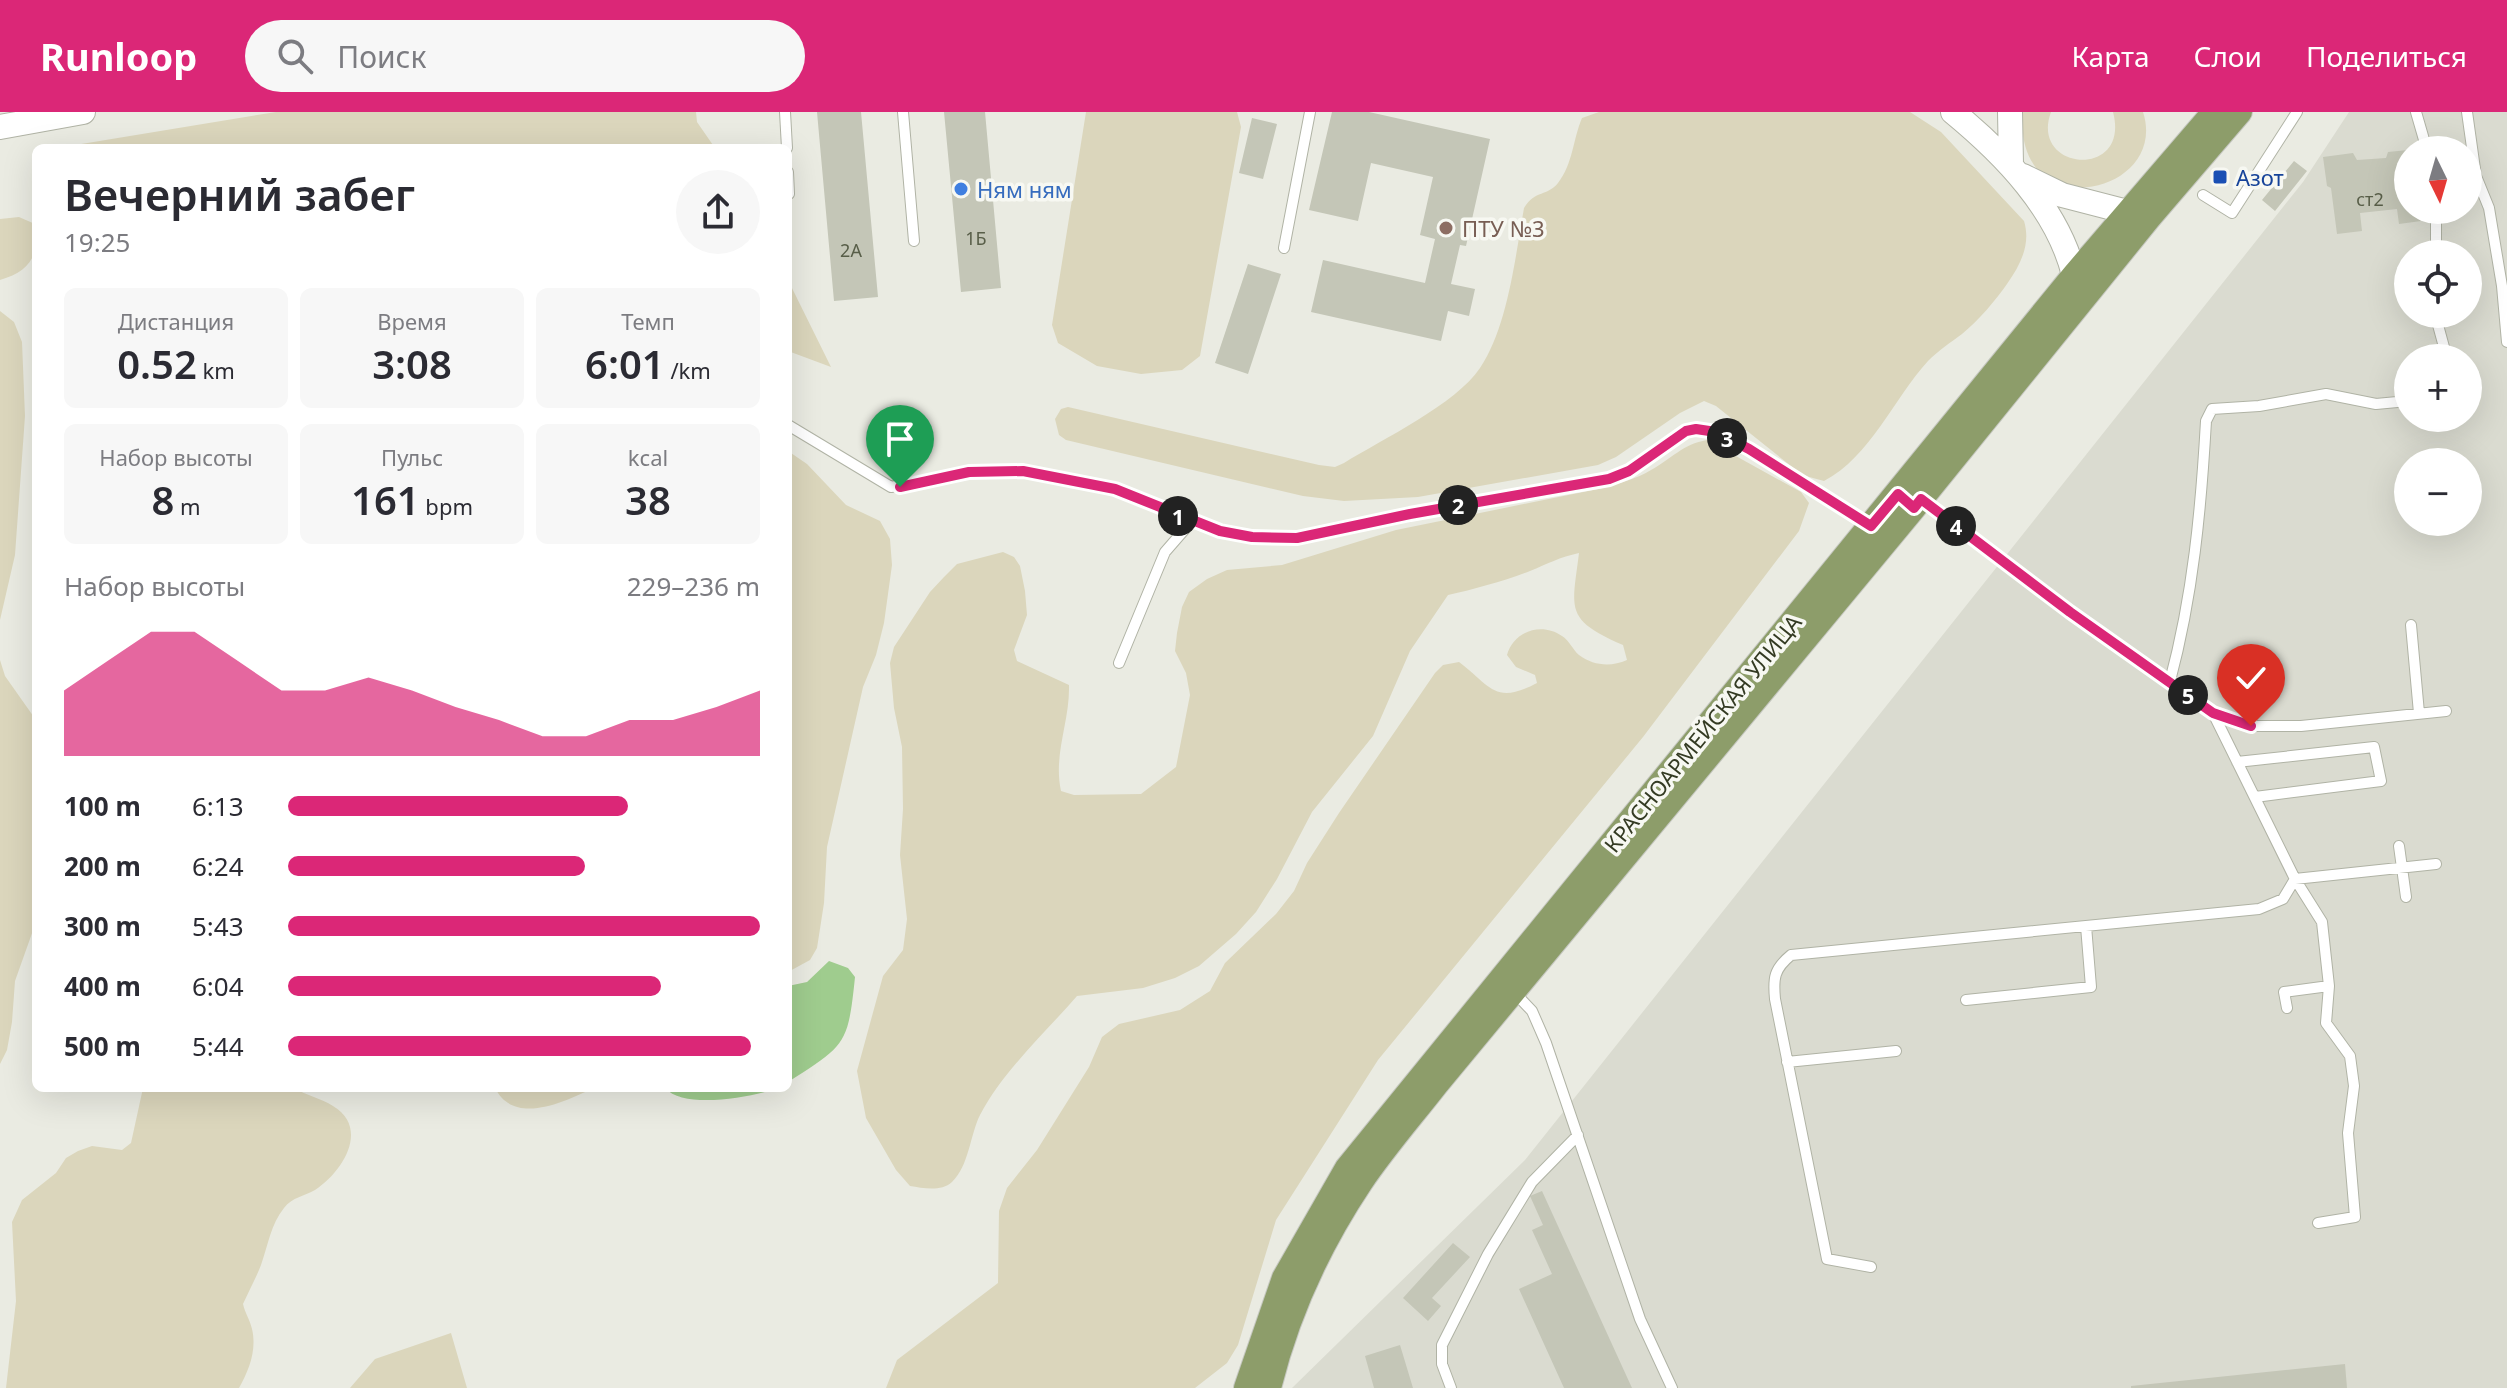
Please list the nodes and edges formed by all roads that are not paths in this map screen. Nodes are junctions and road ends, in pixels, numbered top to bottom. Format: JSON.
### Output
{"nodes":[{"id":1,"x":83,"y":112,"type":"edge"},
{"id":2,"x":785,"y":112,"type":"edge"},
{"id":3,"x":903,"y":112,"type":"edge"},
{"id":4,"x":1310,"y":112,"type":"edge"},
{"id":5,"x":1953,"y":112,"type":"edge"},
{"id":6,"x":2010,"y":112,"type":"edge"},
{"id":7,"x":2297,"y":112,"type":"edge"},
{"id":8,"x":2416,"y":112,"type":"edge"},
{"id":9,"x":2467,"y":112,"type":"edge"},
{"id":10,"x":2227,"y":115,"type":"edge"},
{"id":11,"x":0,"y":127,"type":"edge"},
{"id":12,"x":2423,"y":136,"type":"edge"},
{"id":13,"x":787,"y":144,"type":"edge"},
{"id":14,"x":2016,"y":170,"type":"junction"},
{"id":15,"x":2203,"y":195,"type":"dead end"},
{"id":16,"x":2138,"y":215,"type":"junction"},
{"id":17,"x":914,"y":241,"type":"dead end"},
{"id":18,"x":1284,"y":248,"type":"dead end"},
{"id":19,"x":2074,"y":275,"type":"junction"},
{"id":20,"x":2507,"y":342,"type":"edge"},
{"id":21,"x":2394,"y":402,"type":"edge"},
{"id":22,"x":792,"y":427,"type":"edge"},
{"id":23,"x":1911,"y":500,"type":"junction"},
{"id":24,"x":1192,"y":521,"type":"junction"},
{"id":25,"x":1871,"y":526,"type":"junction"},
{"id":26,"x":2411,"y":625,"type":"dead end"},
{"id":27,"x":1119,"y":663,"type":"dead end"},
{"id":28,"x":2170,"y":681,"type":"junction"},
{"id":29,"x":2446,"y":711,"type":"dead end"},
{"id":30,"x":2213,"y":713,"type":"junction"},
{"id":31,"x":2419,"y":713,"type":"junction"},
{"id":32,"x":2237,"y":762,"type":"junction"},
{"id":33,"x":2255,"y":797,"type":"junction"},
{"id":34,"x":2399,"y":846,"type":"dead end"},
{"id":35,"x":2436,"y":864,"type":"dead end"},
{"id":36,"x":2403,"y":867,"type":"junction"},
{"id":37,"x":2295,"y":879,"type":"junction"},
{"id":38,"x":2406,"y":897,"type":"dead end"},
{"id":39,"x":2086,"y":926,"type":"junction"},
{"id":40,"x":1506,"y":986,"type":"junction"},
{"id":41,"x":2329,"y":986,"type":"junction"},
{"id":42,"x":1966,"y":1000,"type":"dead end"},
{"id":43,"x":2287,"y":1008,"type":"dead end"},
{"id":44,"x":1896,"y":1051,"type":"dead end"},
{"id":45,"x":1787,"y":1062,"type":"junction"},
{"id":46,"x":1578,"y":1135,"type":"junction"},
{"id":47,"x":2318,"y":1223,"type":"dead end"},
{"id":48,"x":1871,"y":1267,"type":"dead end"},
{"id":49,"x":1246,"y":1388,"type":"edge"},
{"id":50,"x":1269,"y":1388,"type":"edge"},
{"id":51,"x":1451,"y":1388,"type":"edge"},
{"id":52,"x":1672,"y":1388,"type":"edge"}],
"edges":[{"from":1,"to":11,"type":"street"},
{"from":2,"to":13,"type":"lane"},
{"from":3,"to":17,"type":"lane"},
{"from":4,"to":18,"type":"lane"},
{"from":5,"to":14,"type":"street"},
{"from":6,"to":14,"type":"street"},
{"from":7,"to":15,"type":"lane"},
{"from":8,"to":12,"type":"lane"},
{"from":9,"to":20,"type":"lane"},
{"from":10,"to":16,"type":"main road"},
{"from":14,"to":16,"type":"street"},
{"from":14,"to":19,"type":"street"},
{"from":16,"to":19,"type":"main road","name":"КРАСНОАРМЕЙСКАЯ УЛИЦА"},
{"from":16,"to":23,"type":"main road","name":"КРАСНОАРМЕЙСКАЯ УЛИЦА"},
{"from":19,"to":23,"type":"main road","name":"КРАСНОАРМЕЙСКАЯ УЛИЦА"},
{"from":21,"to":28,"type":"lane"},
{"from":22,"to":24,"type":"lane"},
{"from":23,"to":25,"type":"main road","name":"КРАСНОАРМЕЙСКАЯ УЛИЦА"},
{"from":23,"to":28,"type":"lane"},
{"from":23,"to":40,"type":"main road","name":"КРАСНОАРМЕЙСКАЯ УЛИЦА"},
{"from":24,"to":25,"type":"lane"},
{"from":24,"to":27,"type":"lane"},
{"from":25,"to":40,"type":"main road","name":"КРАСНОАРМЕЙСКАЯ УЛИЦА"},
{"from":26,"to":31,"type":"lane"},
{"from":28,"to":30,"type":"lane"},
{"from":29,"to":31,"type":"lane"},
{"from":30,"to":31,"type":"lane"},
{"from":30,"to":32,"type":"lane"},
{"from":32,"to":33,"type":"lane"},
{"from":32,"to":33,"type":"lane"},
{"from":33,"to":37,"type":"lane"},
{"from":34,"to":36,"type":"lane"},
{"from":35,"to":36,"type":"lane"},
{"from":36,"to":37,"type":"lane"},
{"from":36,"to":38,"type":"lane"},
{"from":37,"to":39,"type":"lane"},
{"from":37,"to":41,"type":"lane"},
{"from":39,"to":42,"type":"lane"},
{"from":39,"to":45,"type":"lane"},
{"from":40,"to":46,"type":"lane"},
{"from":40,"to":49,"type":"main road","name":"КРАСНОАРМЕЙСКАЯ УЛИЦА"},
{"from":40,"to":50,"type":"main road","name":"КРАСНОАРМЕЙСКАЯ УЛИЦА"},
{"from":41,"to":43,"type":"lane"},
{"from":41,"to":47,"type":"lane"},
{"from":44,"to":45,"type":"lane"},
{"from":45,"to":48,"type":"lane"},
{"from":46,"to":51,"type":"lane"},
{"from":46,"to":52,"type":"lane"}]}
